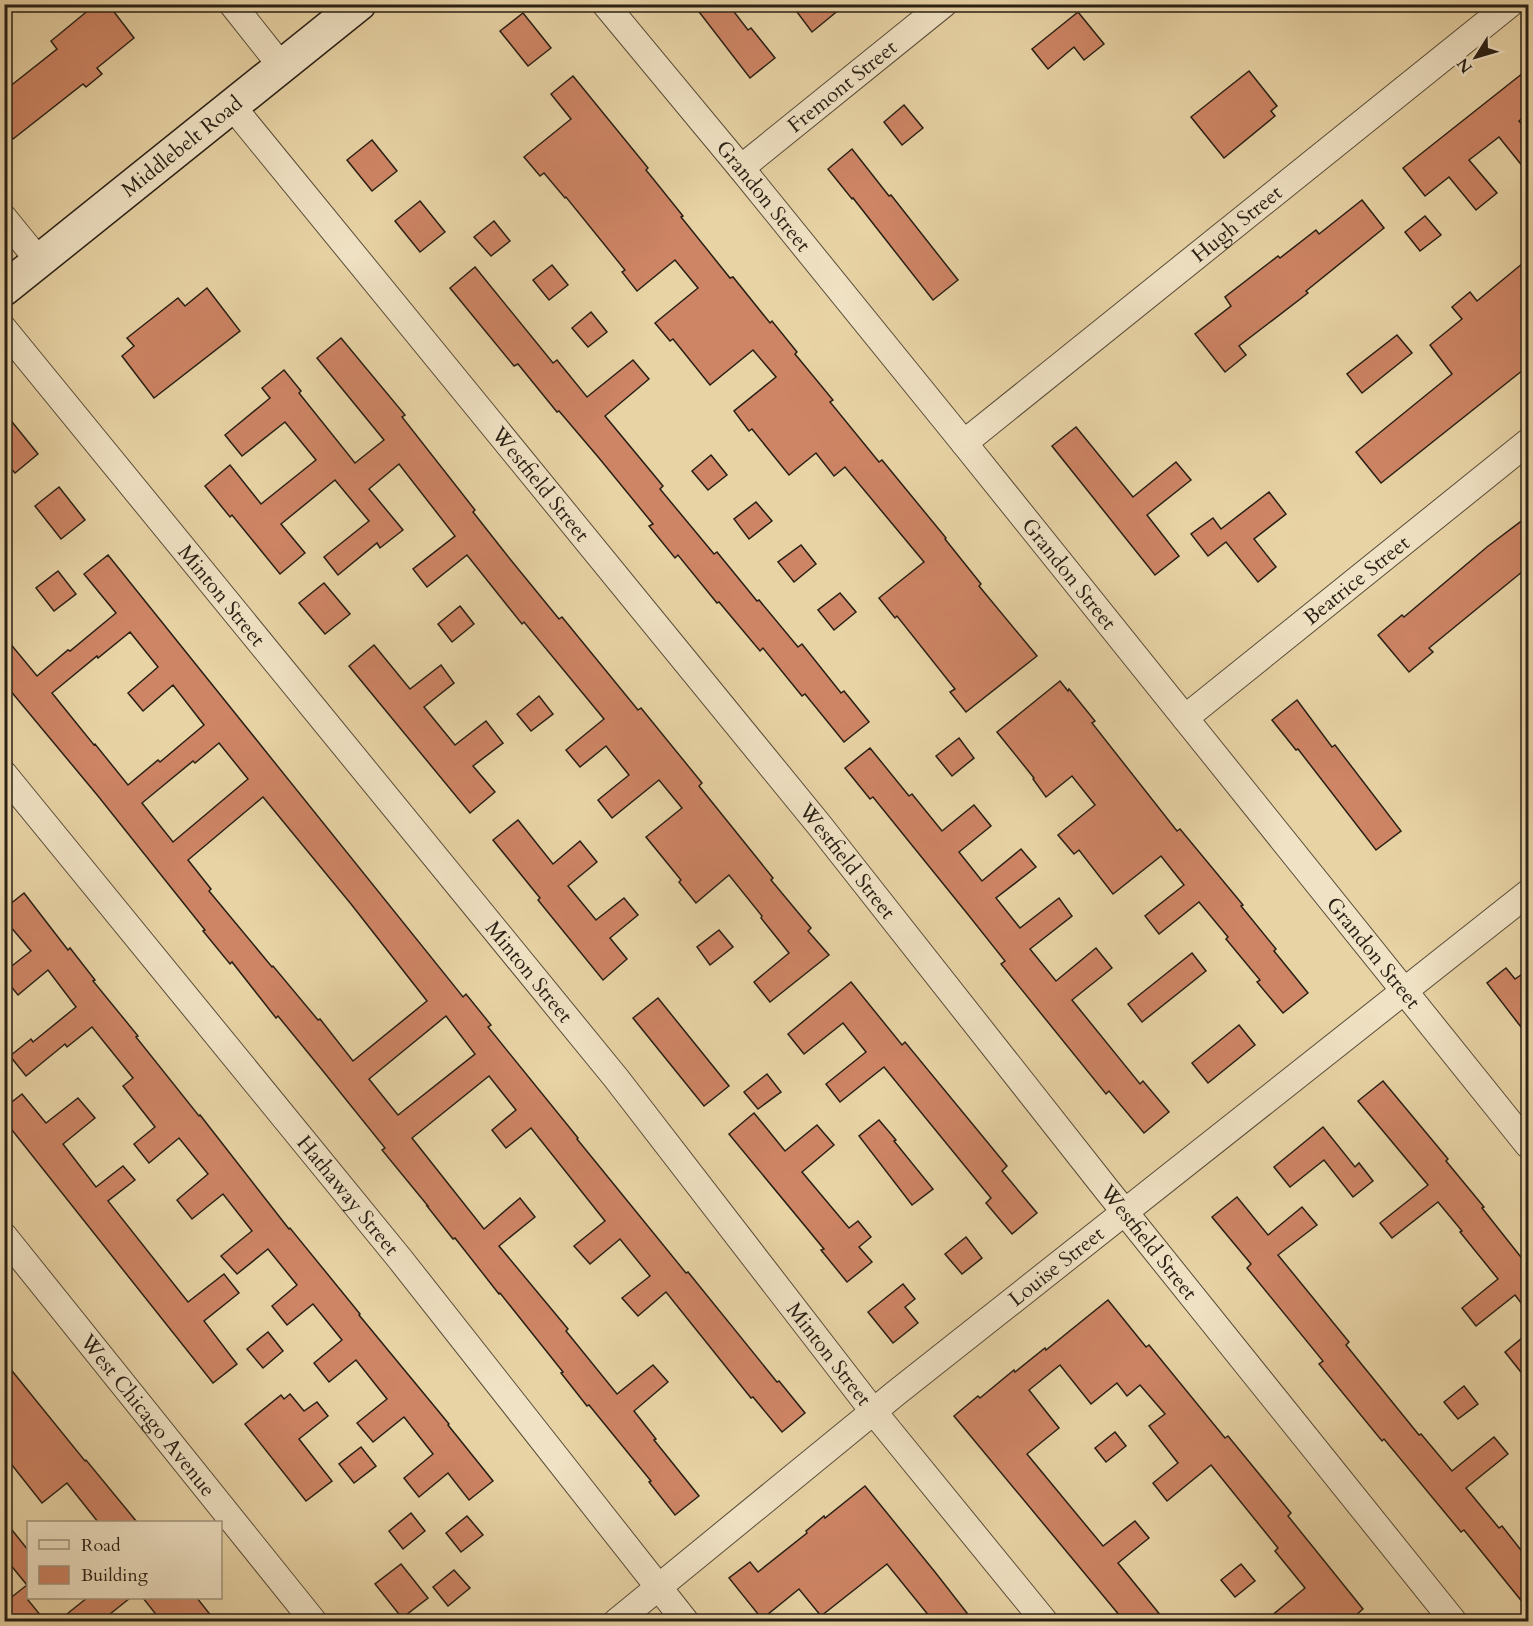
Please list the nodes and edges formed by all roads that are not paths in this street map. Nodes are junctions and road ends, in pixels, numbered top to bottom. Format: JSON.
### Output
{"nodes":[{"id":1,"x":232,"y":4,"type":"edge"},
{"id":2,"x":359,"y":4,"type":"edge"},
{"id":3,"x":605,"y":4,"type":"edge"},
{"id":4,"x":944,"y":4,"type":"edge"},
{"id":5,"x":1510,"y":4,"type":"edge"},
{"id":6,"x":282,"y":67,"type":"junction"},
{"id":7,"x":232,"y":106,"type":"junction"},
{"id":8,"x":741,"y":168,"type":"junction"},
{"id":9,"x":4,"y":218,"type":"edge"},
{"id":10,"x":39,"y":261,"type":"junction"},
{"id":11,"x":4,"y":289,"type":"edge"},
{"id":12,"x":4,"y":329,"type":"edge"},
{"id":13,"x":1528,"y":442,"type":"edge"},
{"id":14,"x":964,"y":443,"type":"junction"},
{"id":15,"x":1185,"y":718,"type":"junction"},
{"id":16,"x":4,"y":774,"type":"edge"},
{"id":17,"x":1528,"y":894,"type":"edge"},
{"id":18,"x":1404,"y":991,"type":"junction"},
{"id":19,"x":1528,"y":1145,"type":"edge"},
{"id":20,"x":1125,"y":1212,"type":"junction"},
{"id":21,"x":4,"y":1236,"type":"edge"},
{"id":22,"x":873,"y":1412,"type":"junction"},
{"id":23,"x":658,"y":1588,"type":"junction"},
{"id":24,"x":314,"y":1622,"type":"edge"},
{"id":25,"x":616,"y":1622,"type":"edge"},
{"id":26,"x":686,"y":1622,"type":"edge"},
{"id":27,"x":1045,"y":1622,"type":"edge"},
{"id":28,"x":1454,"y":1622,"type":"edge"}],
"edges":[{"from":1,"to":6,"type":"street"},
{"from":2,"to":6,"type":"main road","name":"Middlebelt Road"},
{"from":3,"to":8,"type":"street","name":"Grandon Street"},
{"from":4,"to":8,"type":"street","name":"Fremont Street"},
{"from":5,"to":14,"type":"street","name":"Hugh Street"},
{"from":6,"to":7,"type":"main road","name":"Middlebelt Road"},
{"from":7,"to":10,"type":"main road","name":"Middlebelt Road"},
{"from":7,"to":20,"type":"street","name":"Westfield Street"},
{"from":8,"to":14,"type":"street","name":"Grandon Street"},
{"from":9,"to":10,"type":"street"},
{"from":10,"to":11,"type":"main road","name":"Middlebelt Road"},
{"from":12,"to":22,"type":"street","name":"Minton Street"},
{"from":13,"to":15,"type":"street","name":"Beatrice Street"},
{"from":14,"to":15,"type":"street","name":"Grandon Street"},
{"from":15,"to":18,"type":"street","name":"Grandon Street"},
{"from":16,"to":23,"type":"street","name":"Hathaway Street"},
{"from":17,"to":18,"type":"street","name":"Louise Street"},
{"from":18,"to":19,"type":"street","name":"Grandon Street"},
{"from":18,"to":20,"type":"street","name":"Louise Street"},
{"from":20,"to":22,"type":"street","name":"Louise Street"},
{"from":20,"to":28,"type":"street","name":"Westfield Street"},
{"from":21,"to":24,"type":"street","name":"West Chicago Avenue"},
{"from":22,"to":23,"type":"street","name":"Louise Street"},
{"from":22,"to":27,"type":"street","name":"Minton Street"},
{"from":23,"to":25,"type":"street","name":"Louise Street"},
{"from":23,"to":26,"type":"street","name":"Hathaway Street"}]}
